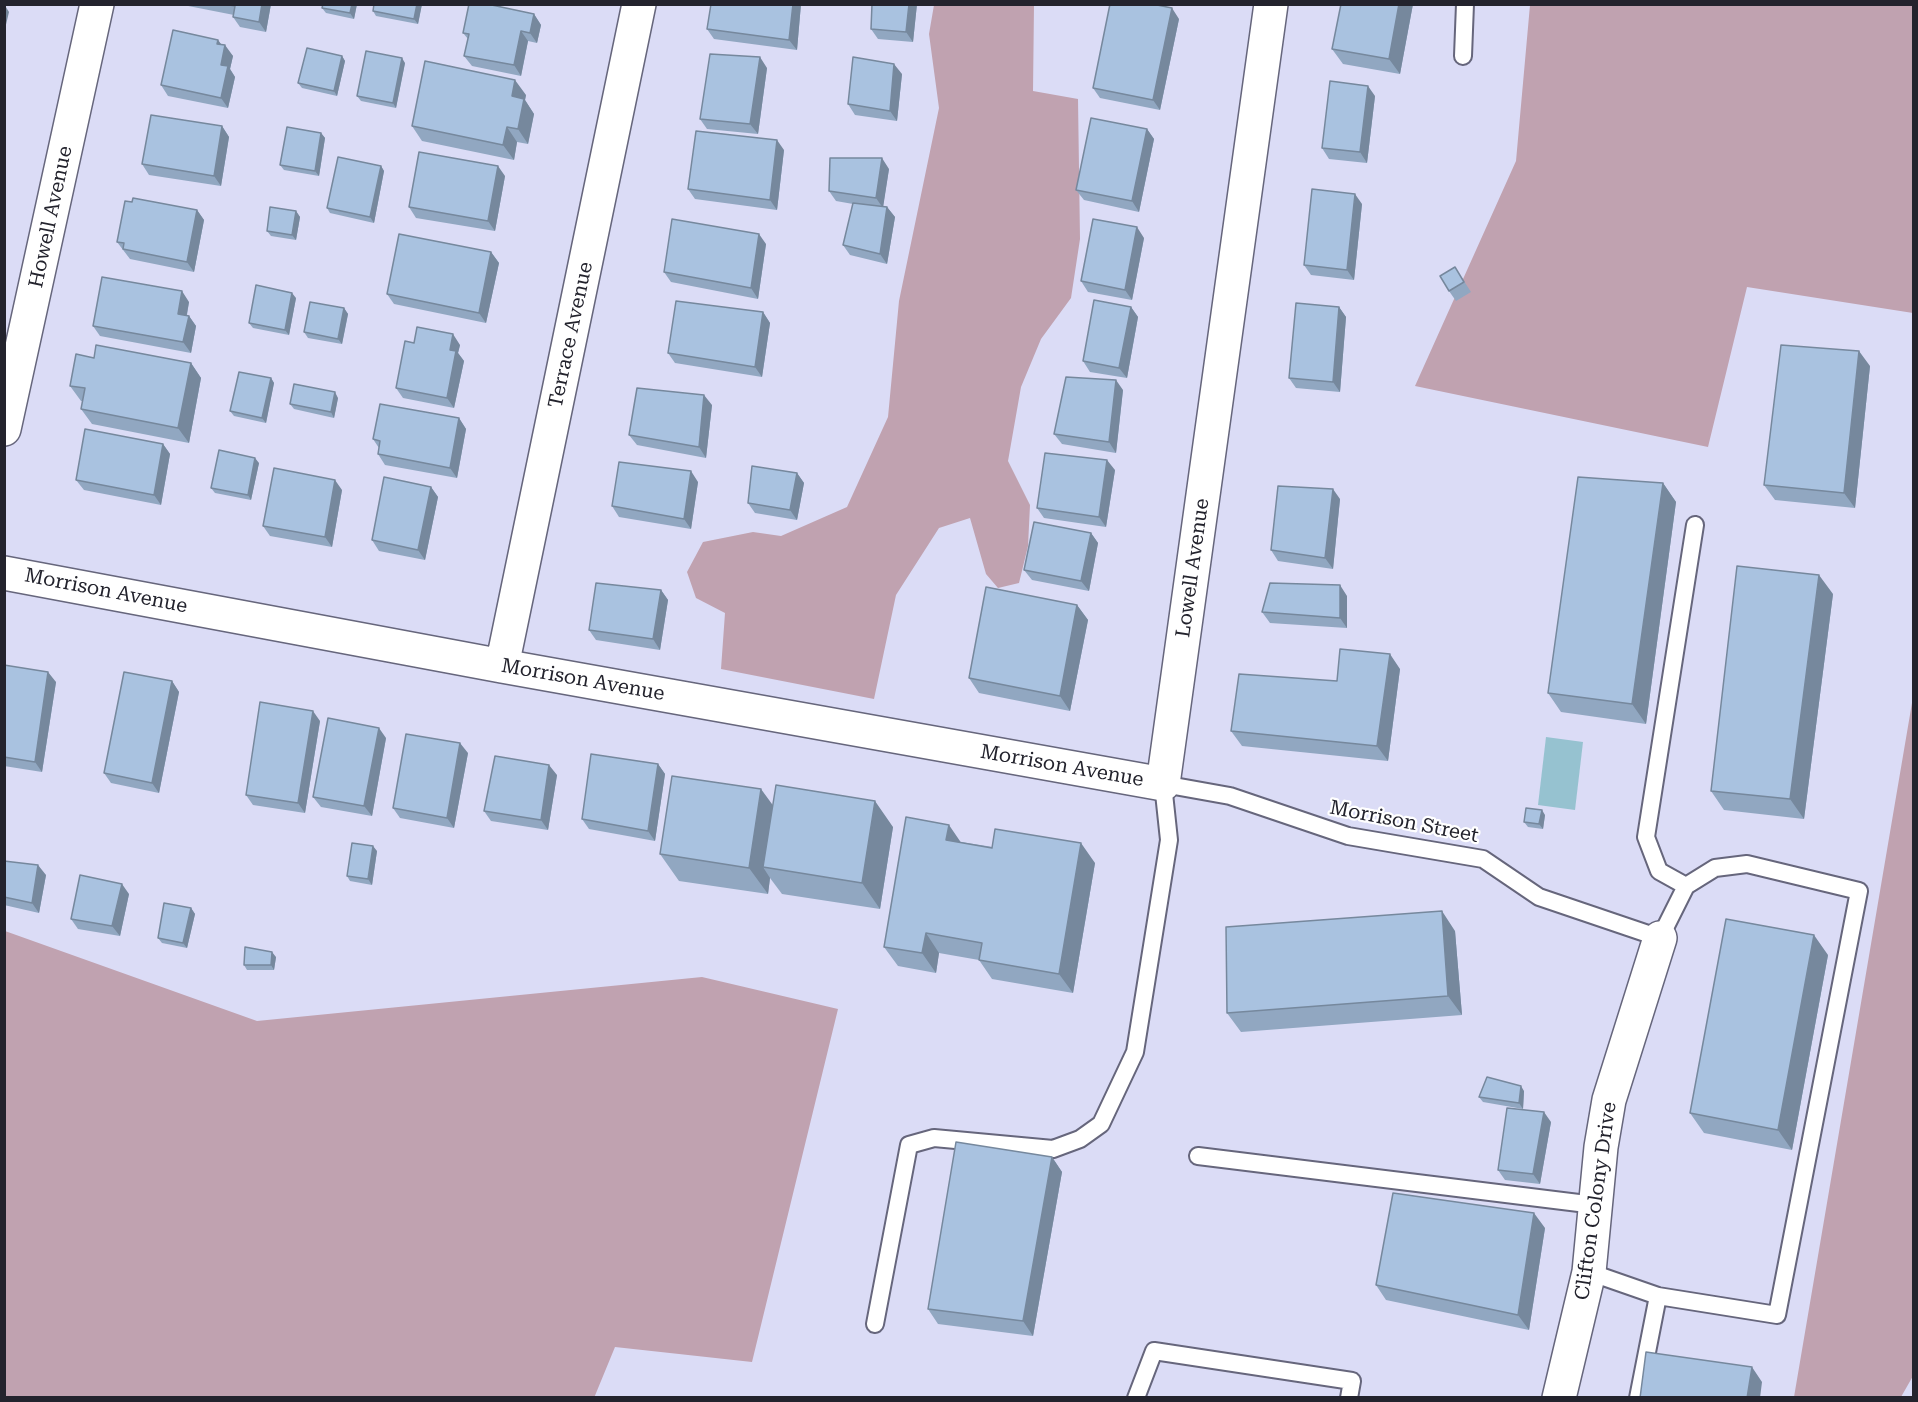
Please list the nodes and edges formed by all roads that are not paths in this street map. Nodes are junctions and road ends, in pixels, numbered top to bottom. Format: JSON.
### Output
{"nodes":[{"id":1,"x":97,"y":4,"type":"edge"},
{"id":2,"x":639,"y":4,"type":"edge"},
{"id":3,"x":1271,"y":4,"type":"edge"},
{"id":4,"x":1465,"y":4,"type":"edge"},
{"id":5,"x":1463,"y":56,"type":"dead end"},
{"id":6,"x":4,"y":429,"type":"edge"},
{"id":7,"x":1695,"y":525,"type":"dead end"},
{"id":8,"x":4,"y":573,"type":"edge"},
{"id":9,"x":502,"y":666,"type":"junction"},
{"id":10,"x":1163,"y":784,"type":"junction"},
{"id":11,"x":1686,"y":886,"type":"junction"},
{"id":12,"x":1660,"y":938,"type":"junction"},
{"id":13,"x":1198,"y":1156,"type":"dead end"},
{"id":14,"x":1595,"y":1205,"type":"junction"},
{"id":15,"x":1589,"y":1272,"type":"junction"},
{"id":16,"x":1658,"y":1296,"type":"junction"},
{"id":17,"x":875,"y":1324,"type":"dead end"},
{"id":18,"x":1136,"y":1398,"type":"edge"},
{"id":19,"x":1349,"y":1398,"type":"edge"},
{"id":20,"x":1559,"y":1398,"type":"edge"},
{"id":21,"x":1638,"y":1398,"type":"edge"}],
"edges":[{"from":1,"to":6,"type":"street","name":"Howell Avenue"},
{"from":2,"to":9,"type":"street","name":"Terrace Avenue"},
{"from":3,"to":10,"type":"street","name":"Lowell Avenue"},
{"from":4,"to":5,"type":"lane"},
{"from":7,"to":11,"type":"lane"},
{"from":8,"to":9,"type":"street","name":"Morrison Avenue"},
{"from":9,"to":10,"type":"street","name":"Morrison Avenue"},
{"from":10,"to":12,"type":"lane","name":"Morrison Street"},
{"from":10,"to":17,"type":"lane","name":"Lowell Avenue"},
{"from":11,"to":12,"type":"lane"},
{"from":11,"to":16,"type":"lane"},
{"from":12,"to":14,"type":"street","name":"Clifton Colony Drive"},
{"from":13,"to":14,"type":"lane"},
{"from":14,"to":15,"type":"street","name":"Clifton Colony Drive"},
{"from":15,"to":16,"type":"lane"},
{"from":15,"to":20,"type":"street","name":"Clifton Colony Drive"},
{"from":16,"to":21,"type":"lane"},
{"from":18,"to":19,"type":"lane"}]}
